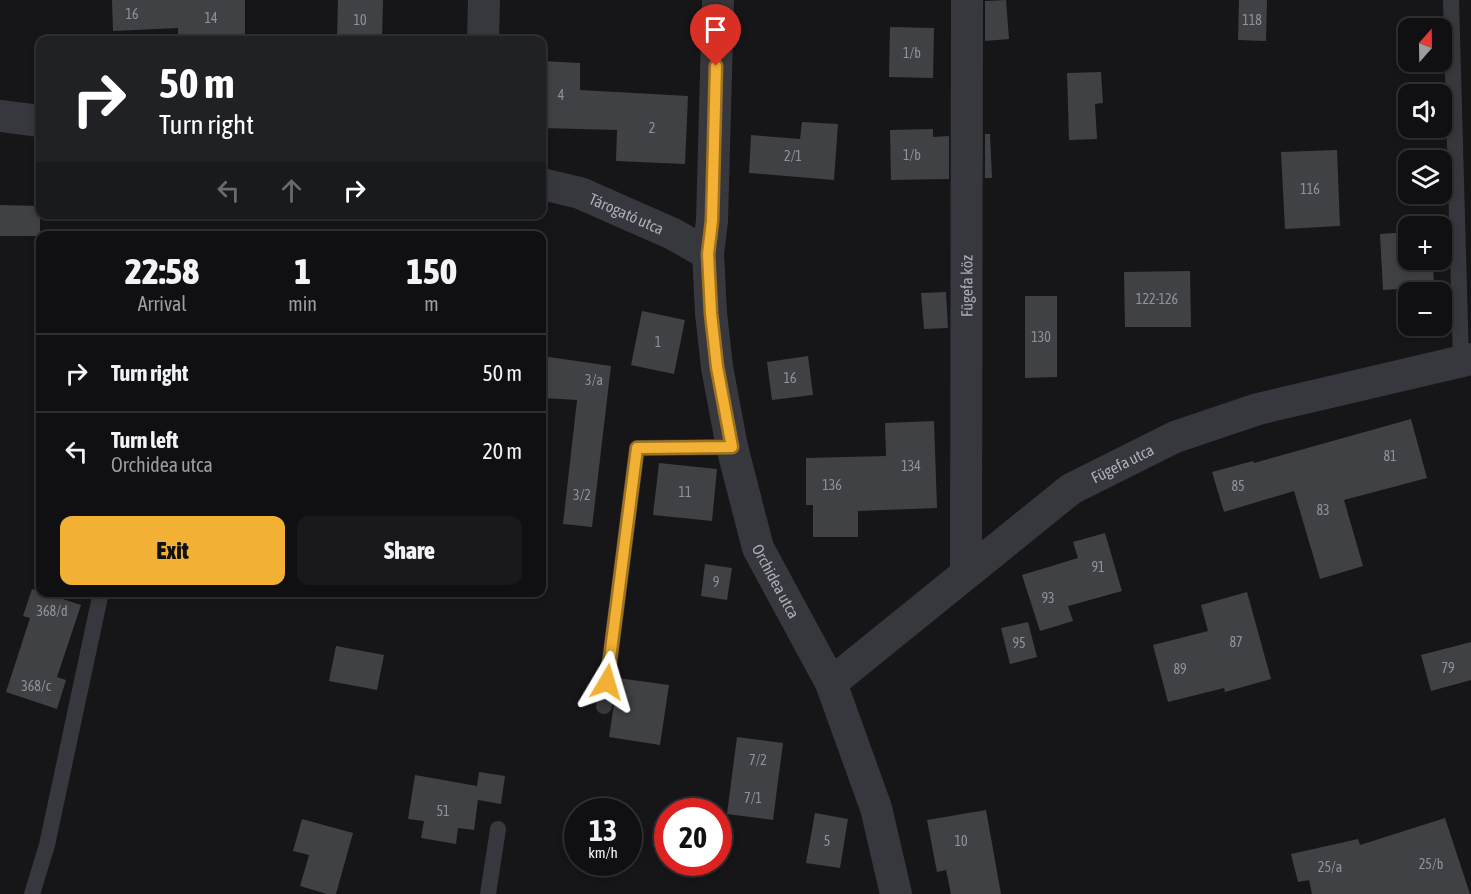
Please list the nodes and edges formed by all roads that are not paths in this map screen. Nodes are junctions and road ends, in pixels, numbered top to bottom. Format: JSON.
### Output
{"nodes":[{"id":1,"x":484,"y":0,"type":"edge"},
{"id":2,"x":718,"y":0,"type":"edge"},
{"id":3,"x":967,"y":0,"type":"edge"},
{"id":4,"x":1451,"y":0,"type":"edge"},
{"id":5,"x":483,"y":36,"type":"edge"},
{"id":6,"x":0,"y":116,"type":"edge"},
{"id":7,"x":36,"y":120,"type":"edge"},
{"id":8,"x":546,"y":185,"type":"edge"},
{"id":9,"x":708,"y":254,"type":"junction"},
{"id":10,"x":1466,"y":360,"type":"edge"},
{"id":11,"x":732,"y":447,"type":"junction"},
{"id":12,"x":966,"y":572,"type":"junction"},
{"id":13,"x":99,"y":597,"type":"edge"},
{"id":14,"x":831,"y":683,"type":"junction"},
{"id":15,"x":604,"y":706,"type":"dead end"},
{"id":16,"x":498,"y":829,"type":"dead end"},
{"id":17,"x":32,"y":894,"type":"edge"},
{"id":18,"x":488,"y":894,"type":"edge"},
{"id":19,"x":896,"y":894,"type":"edge"}],
"edges":[{"from":1,"to":5,"type":"street"},
{"from":2,"to":9,"type":"street","name":"Orchidea utca"},
{"from":3,"to":12,"type":"street","name":"Fügefa köz"},
{"from":4,"to":10,"type":"lane"},
{"from":6,"to":7,"type":"street"},
{"from":8,"to":9,"type":"street","name":"Tárogató utca"},
{"from":9,"to":11,"type":"street","name":"Orchidea utca"},
{"from":10,"to":12,"type":"street","name":"Fügefa utca"},
{"from":11,"to":14,"type":"street","name":"Orchidea utca"},
{"from":11,"to":15,"type":"lane"},
{"from":12,"to":14,"type":"street","name":"Fügefa utca"},
{"from":13,"to":17,"type":"lane"},
{"from":14,"to":19,"type":"street","name":"Orchidea utca"},
{"from":16,"to":18,"type":"lane"}]}
